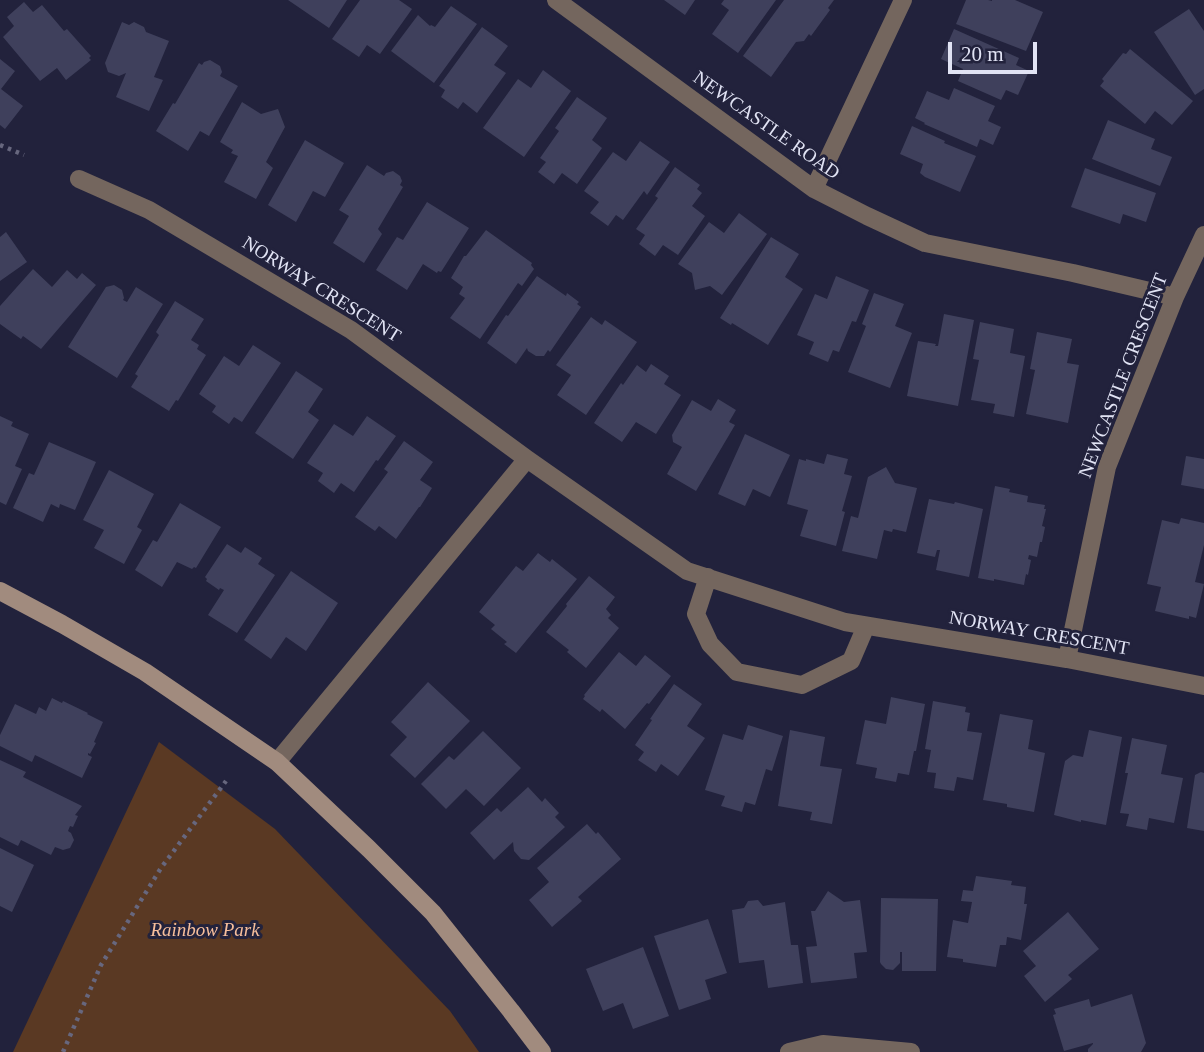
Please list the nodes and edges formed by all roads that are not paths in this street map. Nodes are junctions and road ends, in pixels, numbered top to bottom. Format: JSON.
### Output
{"nodes":[{"id":1,"x":556,"y":0,"type":"edge"},
{"id":2,"x":902,"y":0,"type":"edge"},
{"id":3,"x":79,"y":179,"type":"dead end"},
{"id":4,"x":814,"y":189,"type":"junction"},
{"id":5,"x":1204,"y":235,"type":"edge"},
{"id":6,"x":1175,"y":297,"type":"junction"},
{"id":7,"x":527,"y":459,"type":"junction"},
{"id":8,"x":708,"y":577,"type":"junction"},
{"id":9,"x":0,"y":591,"type":"edge"},
{"id":10,"x":866,"y":626,"type":"junction"},
{"id":11,"x":1067,"y":659,"type":"junction"},
{"id":12,"x":1204,"y":686,"type":"edge"},
{"id":13,"x":277,"y":762,"type":"junction"},
{"id":14,"x":542,"y":1052,"type":"edge"},
{"id":15,"x":789,"y":1052,"type":"edge"},
{"id":16,"x":911,"y":1052,"type":"edge"}],
"edges":[{"from":1,"to":4,"type":"street","name":"NEWCASTLE ROAD"},
{"from":2,"to":4,"type":"street"},
{"from":3,"to":7,"type":"street","name":"NORWAY CRESCENT"},
{"from":4,"to":6,"type":"street","name":"NEWCASTLE ROAD"},
{"from":5,"to":6,"type":"street","name":"NEWCASTLE CRESCENT"},
{"from":6,"to":11,"type":"street","name":"NEWCASTLE CRESCENT"},
{"from":7,"to":8,"type":"street","name":"NORWAY CRESCENT"},
{"from":7,"to":13,"type":"street"},
{"from":8,"to":10,"type":"street","name":"NORWAY CRESCENT"},
{"from":8,"to":10,"type":"street"},
{"from":9,"to":13,"type":"street"},
{"from":10,"to":11,"type":"street","name":"NORWAY CRESCENT"},
{"from":11,"to":12,"type":"street","name":"NORWAY CRESCENT"},
{"from":13,"to":14,"type":"street"},
{"from":15,"to":16,"type":"street"}]}
